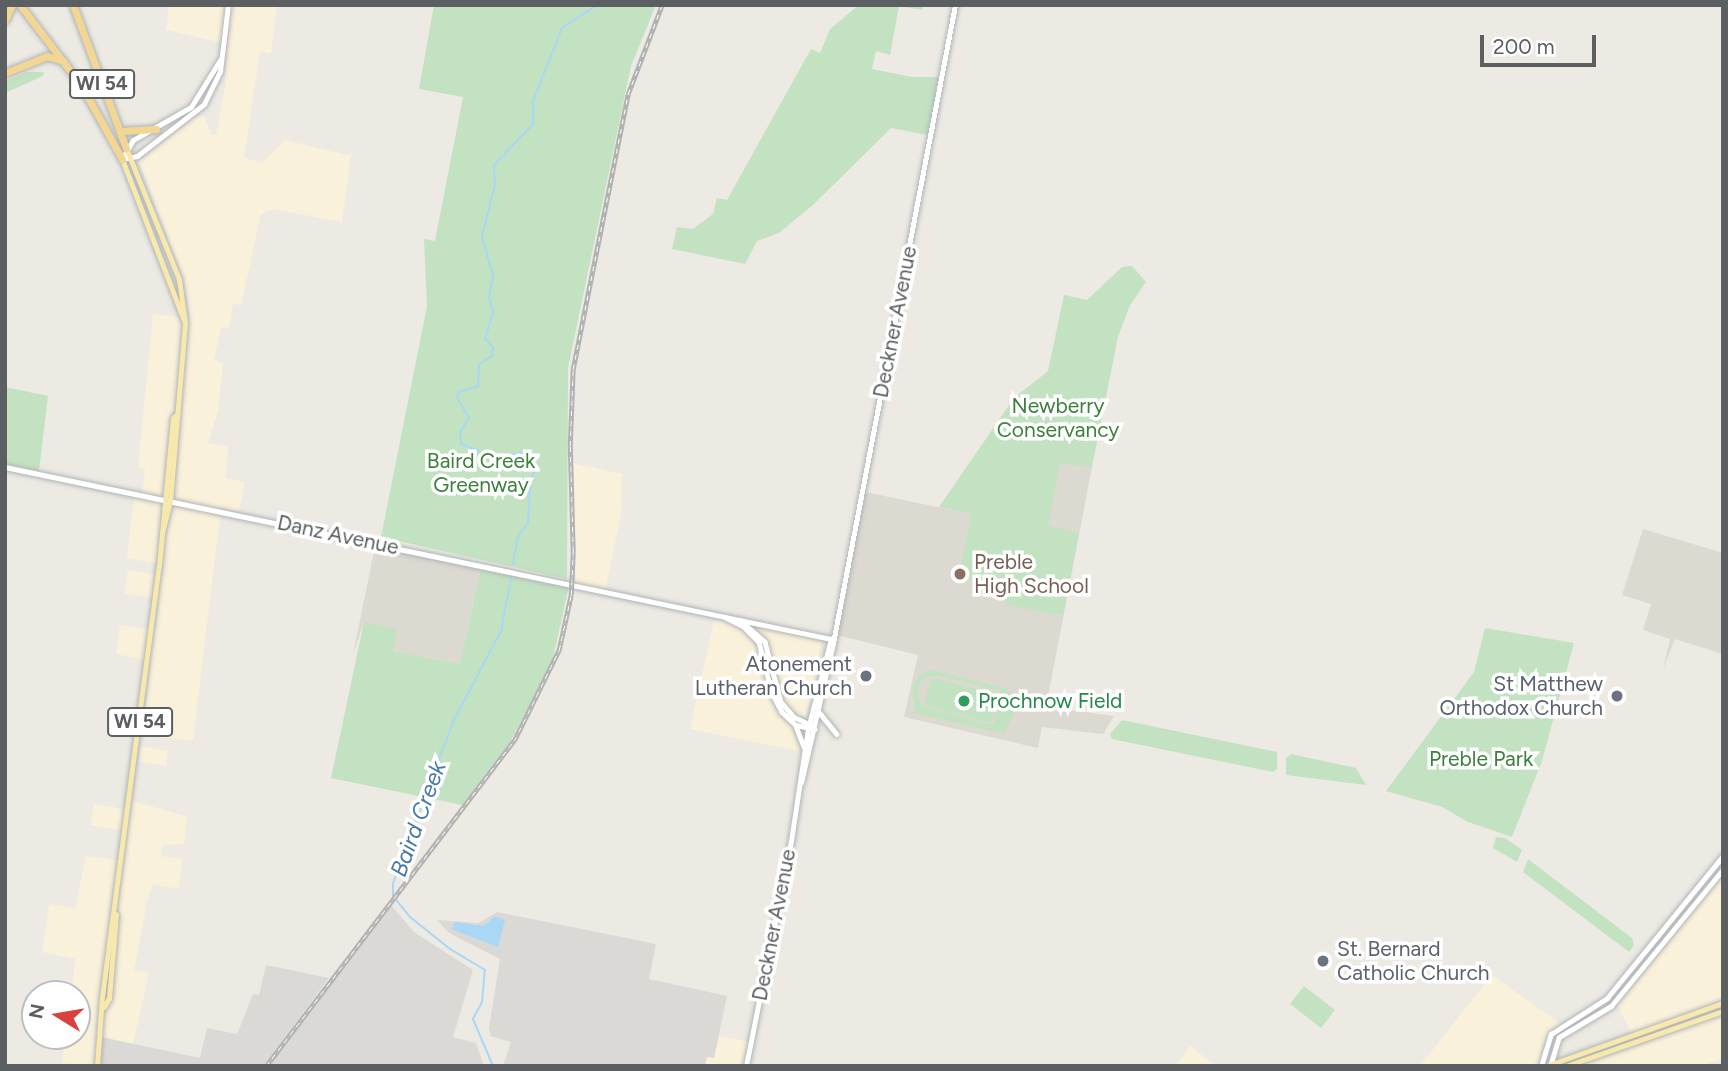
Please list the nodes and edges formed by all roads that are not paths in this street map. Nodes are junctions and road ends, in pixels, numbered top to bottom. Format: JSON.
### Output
{"nodes":[{"id":1,"x":12,"y":5,"type":"edge"},
{"id":2,"x":20,"y":5,"type":"edge"},
{"id":3,"x":228,"y":5,"type":"edge"},
{"id":4,"x":955,"y":5,"type":"edge"},
{"id":5,"x":74,"y":7,"type":"edge"},
{"id":6,"x":7,"y":17,"type":"edge"},
{"id":7,"x":220,"y":60,"type":"junction"},
{"id":8,"x":67,"y":65,"type":"junction"},
{"id":9,"x":5,"y":74,"type":"edge"},
{"id":10,"x":156,"y":129,"type":"junction"},
{"id":11,"x":120,"y":131,"type":"junction"},
{"id":12,"x":126,"y":148,"type":"junction"},
{"id":13,"x":127,"y":159,"type":"junction"},
{"id":14,"x":177,"y":414,"type":"junction"},
{"id":15,"x":5,"y":467,"type":"edge"},
{"id":16,"x":163,"y":499,"type":"junction"},
{"id":17,"x":170,"y":501,"type":"junction"},
{"id":18,"x":162,"y":532,"type":"junction"},
{"id":19,"x":722,"y":616,"type":"junction"},
{"id":20,"x":733,"y":616,"type":"junction"},
{"id":21,"x":831,"y":639,"type":"junction"},
{"id":22,"x":819,"y":712,"type":"junction"},
{"id":23,"x":796,"y":725,"type":"junction"},
{"id":24,"x":809,"y":727,"type":"junction"},
{"id":25,"x":815,"y":729,"type":"junction"},
{"id":26,"x":837,"y":734,"type":"dead end"},
{"id":27,"x":804,"y":750,"type":"junction"},
{"id":28,"x":801,"y":783,"type":"junction"},
{"id":29,"x":1723,"y":856,"type":"edge"},
{"id":30,"x":1723,"y":869,"type":"edge"},
{"id":31,"x":1723,"y":1003,"type":"edge"},
{"id":32,"x":1723,"y":1011,"type":"edge"},
{"id":33,"x":1547,"y":1065,"type":"edge"},
{"id":34,"x":97,"y":1066,"type":"edge"},
{"id":35,"x":746,"y":1066,"type":"edge"},
{"id":36,"x":1566,"y":1066,"type":"edge"}],
"edges":[{"from":1,"to":6,"type":"highway"},
{"from":2,"to":8,"type":"highway","number":"WI 54"},
{"from":3,"to":7,"type":"main road"},
{"from":4,"to":21,"type":"street","name":"Deckner Avenue"},
{"from":5,"to":11,"type":"highway","number":"WI 54"},
{"from":7,"to":10,"type":"main road"},
{"from":7,"to":13,"type":"main road"},
{"from":8,"to":9,"type":"highway"},
{"from":8,"to":13,"type":"highway","number":"WI 54"},
{"from":10,"to":11,"type":"highway"},
{"from":10,"to":12,"type":"main road"},
{"from":11,"to":12,"type":"highway","number":"WI 54"},
{"from":12,"to":13,"type":"main road","number":"WI 54"},
{"from":13,"to":14,"type":"main road","number":"WI 54"},
{"from":14,"to":16,"type":"main road","number":"WI 54"},
{"from":14,"to":17,"type":"main road","number":"WI 54"},
{"from":15,"to":16,"type":"street","name":"Danz Avenue"},
{"from":16,"to":17,"type":"street","name":"Danz Avenue"},
{"from":16,"to":18,"type":"main road","number":"WI 54"},
{"from":17,"to":18,"type":"main road","number":"WI 54"},
{"from":17,"to":19,"type":"street","name":"Danz Avenue"},
{"from":18,"to":34,"type":"main road","number":"WI 54"},
{"from":19,"to":20,"type":"street"},
{"from":19,"to":23,"type":"street"},
{"from":20,"to":21,"type":"street"},
{"from":20,"to":24,"type":"street"},
{"from":21,"to":22,"type":"street","name":"Deckner Avenue"},
{"from":21,"to":24,"type":"street","name":"Deckner Avenue"},
{"from":22,"to":25,"type":"street","name":"Deckner Avenue"},
{"from":22,"to":26,"type":"street"},
{"from":23,"to":24,"type":"street"},
{"from":23,"to":27,"type":"street"},
{"from":24,"to":25,"type":"street"},
{"from":24,"to":27,"type":"street","name":"Deckner Avenue"},
{"from":25,"to":28,"type":"street","name":"Deckner Avenue"},
{"from":27,"to":28,"type":"street","name":"Deckner Avenue"},
{"from":28,"to":35,"type":"street","name":"Deckner Avenue"},
{"from":29,"to":33,"type":"main road"},
{"from":30,"to":33,"type":"main road"},
{"from":31,"to":33,"type":"main road"},
{"from":32,"to":36,"type":"main road"}]}
